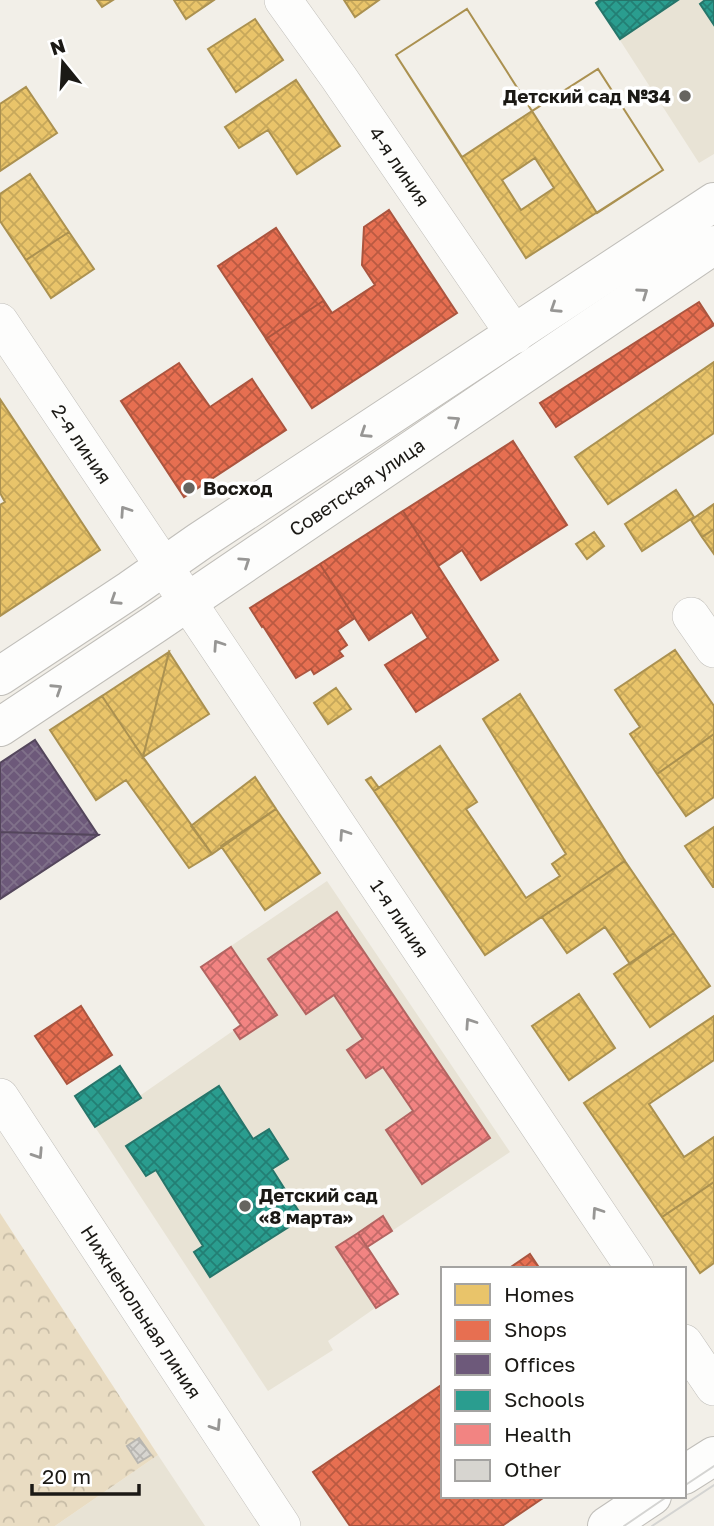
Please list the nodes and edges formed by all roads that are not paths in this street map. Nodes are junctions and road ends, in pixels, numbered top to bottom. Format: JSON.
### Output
{"nodes":[{"id":1,"x":283,"y":0,"type":"edge"},
{"id":2,"x":714,"y":202,"type":"edge"},
{"id":3,"x":714,"y":245,"type":"edge"},
{"id":4,"x":0,"y":322,"type":"edge"},
{"id":5,"x":515,"y":335,"type":"junction"},
{"id":6,"x":165,"y":566,"type":"junction"},
{"id":7,"x":188,"y":602,"type":"junction"},
{"id":8,"x":691,"y":616,"type":"dead end"},
{"id":9,"x":714,"y":649,"type":"edge"},
{"id":10,"x":0,"y":676,"type":"edge"},
{"id":11,"x":0,"y":727,"type":"edge"},
{"id":12,"x":0,"y":1097,"type":"edge"},
{"id":13,"x":634,"y":1267,"type":"edge"},
{"id":14,"x":686,"y":1346,"type":"edge"},
{"id":15,"x":714,"y":1387,"type":"edge"},
{"id":16,"x":714,"y":1456,"type":"edge"},
{"id":17,"x":686,"y":1474,"type":"edge"},
{"id":18,"x":649,"y":1498,"type":"edge"},
{"id":19,"x":282,"y":1526,"type":"edge"},
{"id":20,"x":607,"y":1526,"type":"edge"}],
"edges":[{"from":1,"to":5,"type":"street","name":"4-я линия"},
{"from":2,"to":5,"type":"main road","name":"Советская улица","one_way":true},
{"from":7,"to":3,"type":"main road","name":"Советская улица","one_way":true},
{"from":6,"to":4,"type":"street","name":"2-я линия","one_way":true},
{"from":5,"to":6,"type":"main road","name":"Советская улица","one_way":true},
{"from":6,"to":7,"type":"street","name":"1-я линия"},
{"from":6,"to":10,"type":"main road","name":"Советская улица","one_way":true},
{"from":11,"to":7,"type":"main road","name":"Советская улица","one_way":true},
{"from":13,"to":7,"type":"street","name":"1-я линия","one_way":true},
{"from":8,"to":9,"type":"street"},
{"from":12,"to":19,"type":"street","name":"Нижненольная линия","one_way":true},
{"from":14,"to":15,"type":"street"},
{"from":16,"to":17,"type":"main road"},
{"from":18,"to":20,"type":"main road"}]}
